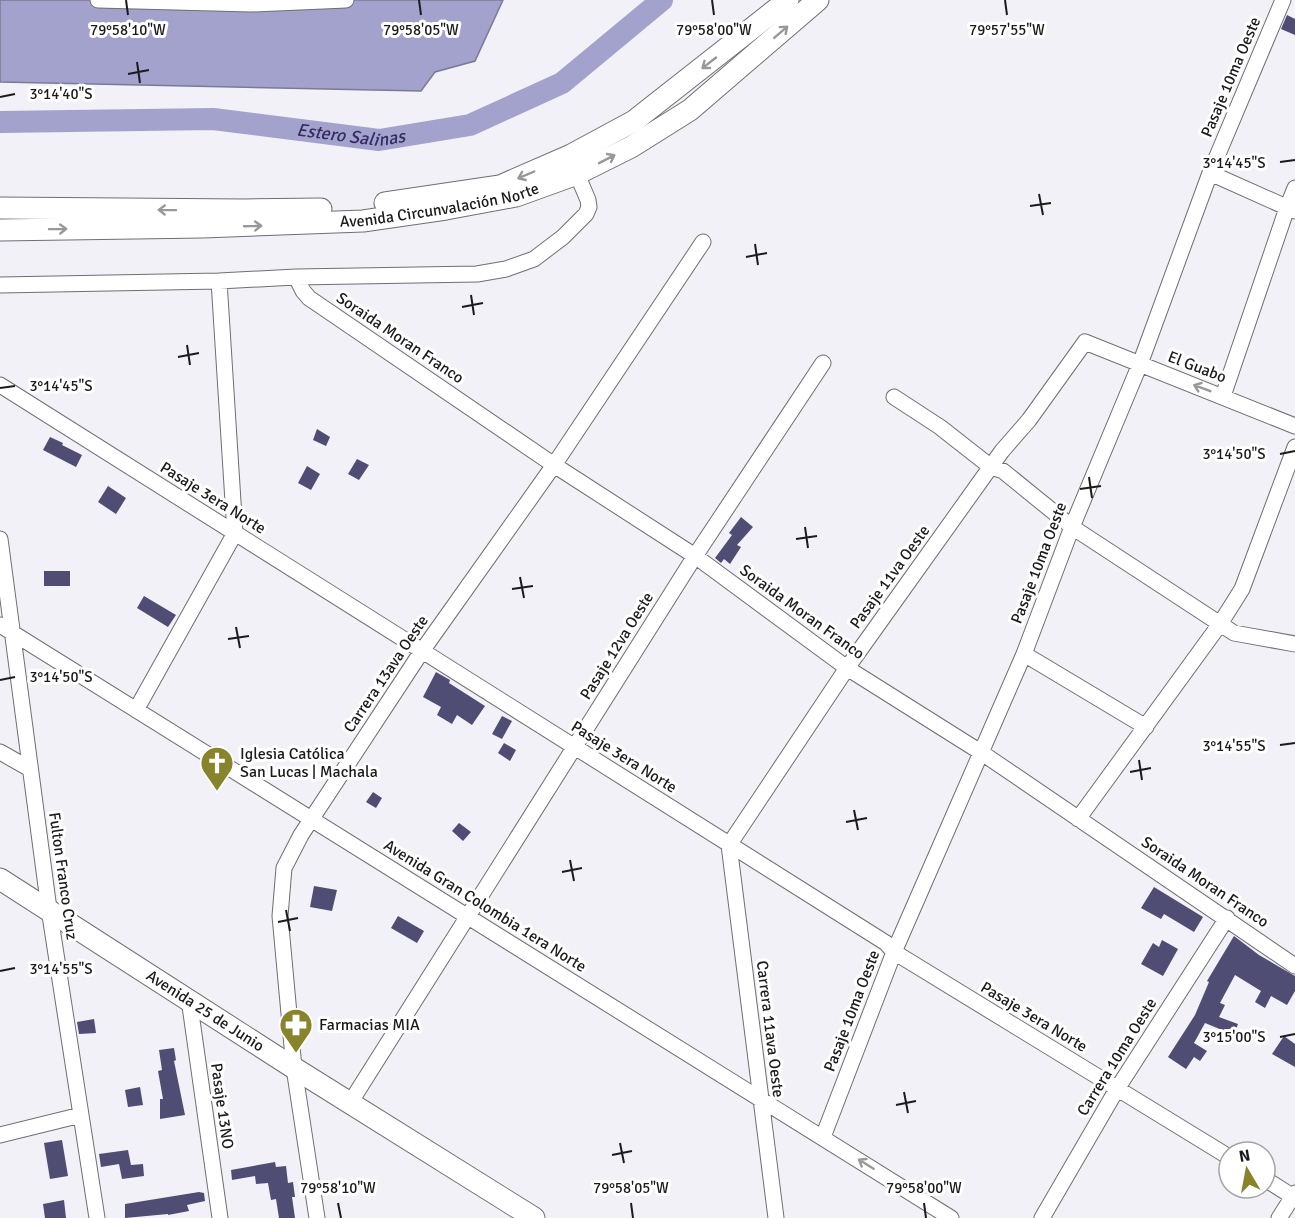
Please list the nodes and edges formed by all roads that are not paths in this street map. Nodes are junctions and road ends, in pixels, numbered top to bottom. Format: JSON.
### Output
{"nodes":[{"id":1,"x":98,"y":0,"type":"edge"},
{"id":2,"x":346,"y":0,"type":"edge"},
{"id":3,"x":788,"y":0,"type":"edge"},
{"id":4,"x":818,"y":0,"type":"edge"},
{"id":5,"x":1283,"y":0,"type":"edge"},
{"id":6,"x":640,"y":129,"type":"junction"},
{"id":7,"x":1210,"y":173,"type":"junction"},
{"id":8,"x":577,"y":174,"type":"junction"},
{"id":9,"x":1295,"y":188,"type":"edge"},
{"id":10,"x":0,"y":208,"type":"edge"},
{"id":11,"x":1291,"y":209,"type":"edge"},
{"id":12,"x":294,"y":217,"type":"junction"},
{"id":13,"x":0,"y":230,"type":"edge"},
{"id":14,"x":704,"y":242,"type":"dead end"},
{"id":15,"x":297,"y":278,"type":"junction"},
{"id":16,"x":219,"y":281,"type":"junction"},
{"id":17,"x":0,"y":285,"type":"edge"},
{"id":18,"x":1085,"y":342,"type":"joint"},
{"id":19,"x":823,"y":363,"type":"dead end"},
{"id":20,"x":1140,"y":364,"type":"junction"},
{"id":21,"x":0,"y":385,"type":"edge"},
{"id":22,"x":1223,"y":396,"type":"junction"},
{"id":23,"x":894,"y":397,"type":"dead end"},
{"id":24,"x":1295,"y":426,"type":"edge"},
{"id":25,"x":1295,"y":447,"type":"edge"},
{"id":26,"x":554,"y":465,"type":"junction"},
{"id":27,"x":991,"y":467,"type":"junction"},
{"id":28,"x":1072,"y":527,"type":"junction"},
{"id":29,"x":235,"y":533,"type":"junction"},
{"id":30,"x":0,"y":546,"type":"edge"},
{"id":31,"x":695,"y":556,"type":"junction"},
{"id":32,"x":1220,"y":624,"type":"junction"},
{"id":33,"x":6,"y":629,"type":"edge"},
{"id":34,"x":1295,"y":644,"type":"edge"},
{"id":35,"x":422,"y":651,"type":"junction"},
{"id":36,"x":1024,"y":654,"type":"junction"},
{"id":37,"x":847,"y":668,"type":"junction"},
{"id":38,"x":136,"y":710,"type":"junction"},
{"id":39,"x":1146,"y":727,"type":"junction"},
{"id":40,"x":574,"y":747,"type":"junction"},
{"id":41,"x":0,"y":752,"type":"edge"},
{"id":42,"x":982,"y":753,"type":"junction"},
{"id":43,"x":30,"y":769,"type":"junction"},
{"id":44,"x":312,"y":819,"type":"junction"},
{"id":45,"x":1078,"y":819,"type":"junction"},
{"id":46,"x":729,"y":845,"type":"junction"},
{"id":47,"x":0,"y":879,"type":"edge"},
{"id":48,"x":49,"y":909,"type":"junction"},
{"id":49,"x":468,"y":916,"type":"junction"},
{"id":50,"x":1227,"y":918,"type":"junction"},
{"id":51,"x":894,"y":952,"type":"junction"},
{"id":52,"x":1295,"y":966,"type":"edge"},
{"id":53,"x":189,"y":999,"type":"junction"},
{"id":54,"x":294,"y":1068,"type":"junction"},
{"id":55,"x":1117,"y":1089,"type":"junction"},
{"id":56,"x":760,"y":1098,"type":"junction"},
{"id":57,"x":350,"y":1103,"type":"junction"},
{"id":58,"x":81,"y":1115,"type":"junction"},
{"id":59,"x":0,"y":1135,"type":"edge"},
{"id":60,"x":823,"y":1137,"type":"junction"},
{"id":61,"x":1217,"y":1150,"type":"edge"},
{"id":62,"x":1277,"y":1186,"type":"edge"},
{"id":63,"x":1294,"y":1196,"type":"edge"},
{"id":64,"x":97,"y":1218,"type":"edge"},
{"id":65,"x":220,"y":1218,"type":"edge"},
{"id":66,"x":317,"y":1218,"type":"edge"},
{"id":67,"x":534,"y":1218,"type":"edge"},
{"id":68,"x":776,"y":1218,"type":"edge"},
{"id":69,"x":951,"y":1218,"type":"edge"},
{"id":70,"x":1042,"y":1218,"type":"edge"},
{"id":71,"x":1279,"y":1218,"type":"edge"}],
"edges":[{"from":1,"to":2,"type":"street"},
{"from":3,"to":6,"type":"main road","name":"Avenida Circunvalación Norte","one_way":true},
{"from":6,"to":4,"type":"main road","name":"Avenida Circunvalación Norte","one_way":true},
{"from":5,"to":7,"type":"street","name":"Pasaje 10ma Oeste"},
{"from":8,"to":6,"type":"main road","name":"Avenida Circunvalación Norte","one_way":true},
{"from":6,"to":12,"type":"main road","name":"Avenida Circunvalación Norte","one_way":true},
{"from":7,"to":11,"type":"street"},
{"from":7,"to":20,"type":"street","name":"Pasaje 10ma Oeste"},
{"from":8,"to":12,"type":"main road","name":"Avenida Circunvalación Norte"},
{"from":8,"to":15,"type":"street"},
{"from":9,"to":11,"type":"street"},
{"from":12,"to":10,"type":"main road","name":"Avenida Circunvalación Norte","one_way":true},
{"from":11,"to":22,"type":"street"},
{"from":13,"to":12,"type":"main road","name":"Avenida Circunvalación Norte","one_way":true},
{"from":14,"to":26,"type":"street","name":"Carrera 13ava Oeste"},
{"from":15,"to":16,"type":"street"},
{"from":15,"to":26,"type":"street","name":"Soraida Moran Franco"},
{"from":16,"to":17,"type":"street"},
{"from":16,"to":29,"type":"street"},
{"from":18,"to":20,"type":"street","name":"El Guabo"},
{"from":18,"to":27,"type":"street","name":"Pasaje 11va Oeste"},
{"from":19,"to":31,"type":"street","name":"Pasaje 12va Oeste"},
{"from":22,"to":20,"type":"street","name":"El Guabo","one_way":true},
{"from":20,"to":28,"type":"street","name":"Pasaje 10ma Oeste"},
{"from":21,"to":29,"type":"street","name":"Pasaje 3era Norte"},
{"from":22,"to":24,"type":"street","name":"El Guabo"},
{"from":23,"to":27,"type":"street"},
{"from":25,"to":32,"type":"street"},
{"from":26,"to":31,"type":"street","name":"Soraida Moran Franco"},
{"from":26,"to":35,"type":"street","name":"Carrera 13ava Oeste"},
{"from":27,"to":28,"type":"street"},
{"from":27,"to":37,"type":"street","name":"Pasaje 11va Oeste"},
{"from":28,"to":32,"type":"street"},
{"from":28,"to":36,"type":"street","name":"Pasaje 10ma Oeste"},
{"from":29,"to":35,"type":"street","name":"Pasaje 3era Norte"},
{"from":29,"to":38,"type":"street"},
{"from":30,"to":33,"type":"street","name":"Fulton Franco Cruz"},
{"from":31,"to":37,"type":"street","name":"Soraida Moran Franco"},
{"from":31,"to":40,"type":"street","name":"Pasaje 12va Oeste"},
{"from":32,"to":34,"type":"street"},
{"from":32,"to":39,"type":"street"},
{"from":33,"to":38,"type":"street","name":"Avenida Gran Colombia 1era Norte"},
{"from":33,"to":43,"type":"street","name":"Fulton Franco Cruz"},
{"from":35,"to":40,"type":"street","name":"Pasaje 3era Norte"},
{"from":35,"to":44,"type":"street","name":"Carrera 13ava Oeste"},
{"from":36,"to":39,"type":"street"},
{"from":36,"to":42,"type":"street","name":"Pasaje 10ma Oeste"},
{"from":37,"to":42,"type":"street","name":"Soraida Moran Franco"},
{"from":37,"to":46,"type":"street","name":"Pasaje 11va Oeste"},
{"from":38,"to":44,"type":"street","name":"Avenida Gran Colombia 1era Norte"},
{"from":39,"to":45,"type":"street"},
{"from":40,"to":46,"type":"street","name":"Pasaje 3era Norte"},
{"from":40,"to":49,"type":"street","name":"Pasaje 12va Oeste"},
{"from":41,"to":43,"type":"street"},
{"from":42,"to":45,"type":"street","name":"Soraida Moran Franco"},
{"from":42,"to":51,"type":"street","name":"Pasaje 10ma Oeste"},
{"from":43,"to":48,"type":"street","name":"Fulton Franco Cruz"},
{"from":44,"to":49,"type":"street","name":"Avenida Gran Colombia 1era Norte"},
{"from":44,"to":54,"type":"street","name":"Carrera 13ava Oeste"},
{"from":45,"to":50,"type":"street","name":"Soraida Moran Franco"},
{"from":46,"to":51,"type":"street","name":"Pasaje 3era Norte"},
{"from":46,"to":56,"type":"street","name":"Carrera 11ava Oeste"},
{"from":47,"to":48,"type":"main road","name":"Avenida 25 de Junio"},
{"from":48,"to":53,"type":"main road","name":"Avenida 25 de Junio"},
{"from":48,"to":58,"type":"street","name":"Fulton Franco Cruz"},
{"from":49,"to":56,"type":"street","name":"Avenida Gran Colombia 1era Norte"},
{"from":49,"to":57,"type":"street","name":"Pasaje 12va Oeste"},
{"from":50,"to":52,"type":"street","name":"Soraida Moran Franco"},
{"from":50,"to":55,"type":"street","name":"Carrera 10ma Oeste"},
{"from":51,"to":55,"type":"street","name":"Pasaje 3era Norte"},
{"from":51,"to":60,"type":"street","name":"Pasaje 10ma Oeste"},
{"from":53,"to":54,"type":"main road","name":"Avenida 25 de Junio"},
{"from":53,"to":65,"type":"street","name":"Pasaje 13NO"},
{"from":54,"to":57,"type":"main road","name":"Avenida 25 de Junio"},
{"from":54,"to":66,"type":"street","name":"Carrera 13ava Oeste"},
{"from":55,"to":61,"type":"street","name":"Pasaje 3era Norte"},
{"from":55,"to":70,"type":"street","name":"Carrera 10ma Oeste"},
{"from":56,"to":60,"type":"street","name":"Avenida Gran Colombia 1era Norte"},
{"from":56,"to":68,"type":"street","name":"Carrera 11ava Oeste"},
{"from":57,"to":67,"type":"main road","name":"Avenida 25 de Junio"},
{"from":58,"to":59,"type":"street"},
{"from":58,"to":64,"type":"street","name":"Fulton Franco Cruz"},
{"from":69,"to":60,"type":"street","name":"Avenida Gran Colombia 1era Norte","one_way":true},
{"from":62,"to":63,"type":"street"},
{"from":63,"to":71,"type":"street"}]}
